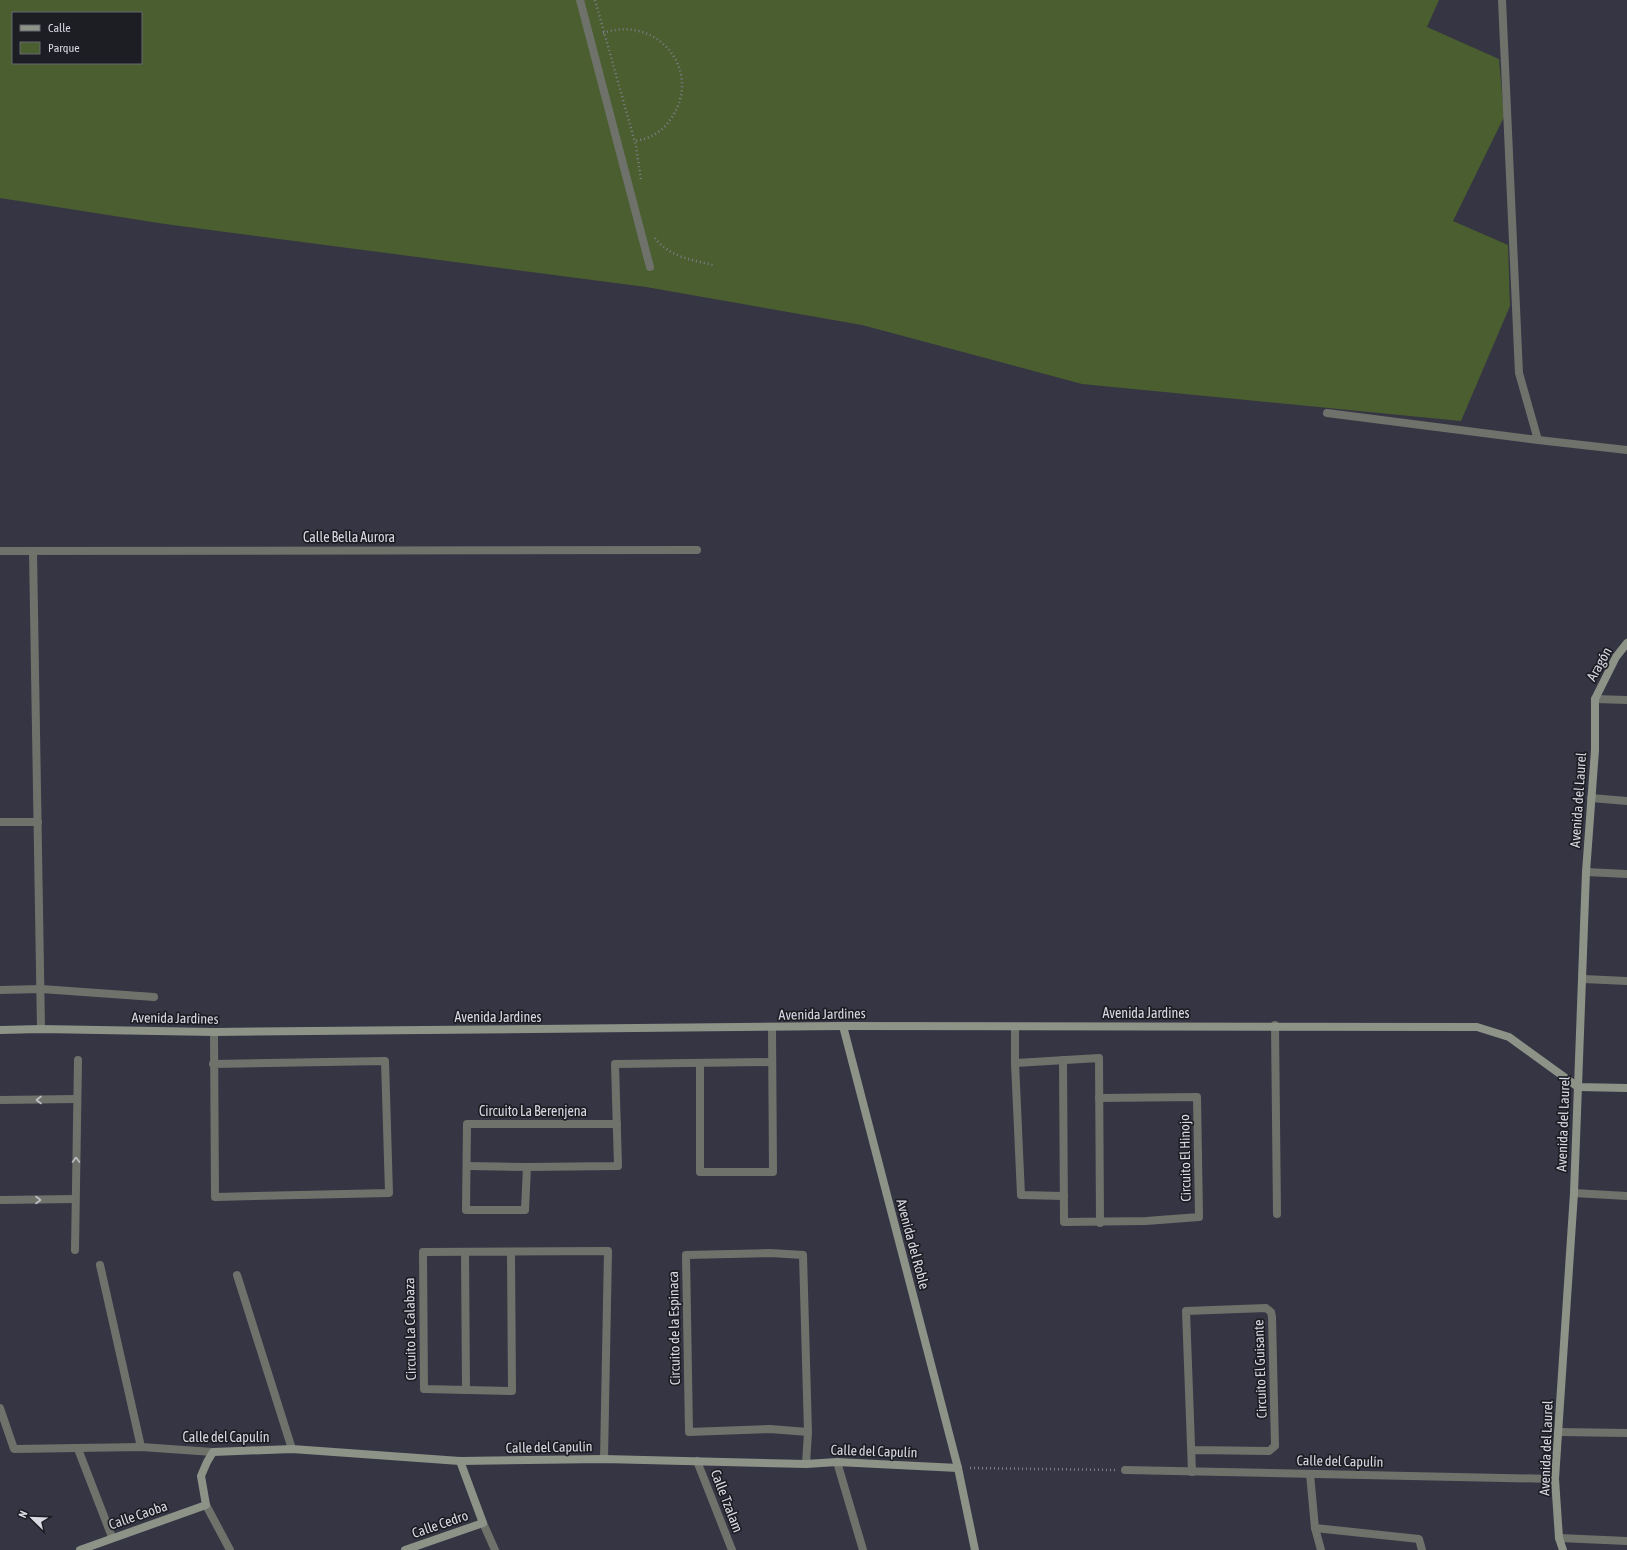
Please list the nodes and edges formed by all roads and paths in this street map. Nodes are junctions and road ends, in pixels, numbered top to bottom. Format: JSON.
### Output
{"nodes":[{"id":1,"x":580,"y":0,"type":"edge"},
{"id":2,"x":595,"y":0,"type":"edge"},
{"id":3,"x":1502,"y":0,"type":"edge"},
{"id":4,"x":603,"y":33,"type":"junction"},
{"id":5,"x":635,"y":141,"type":"junction"},
{"id":6,"x":641,"y":182,"type":"dead end"},
{"id":7,"x":652,"y":233,"type":"dead end"},
{"id":8,"x":713,"y":265,"type":"dead end"},
{"id":9,"x":650,"y":267,"type":"dead end"},
{"id":10,"x":1327,"y":413,"type":"dead end"},
{"id":11,"x":1538,"y":440,"type":"junction"},
{"id":12,"x":1627,"y":450,"type":"edge"},
{"id":13,"x":698,"y":550,"type":"dead end"},
{"id":14,"x":0,"y":551,"type":"edge"},
{"id":15,"x":33,"y":551,"type":"junction"},
{"id":16,"x":1627,"y":643,"type":"edge"},
{"id":17,"x":1596,"y":699,"type":"junction"},
{"id":18,"x":1627,"y":700,"type":"edge"},
{"id":19,"x":1591,"y":798,"type":"junction"},
{"id":20,"x":1627,"y":801,"type":"edge"},
{"id":21,"x":0,"y":822,"type":"edge"},
{"id":22,"x":38,"y":822,"type":"junction"},
{"id":23,"x":1586,"y":872,"type":"junction"},
{"id":24,"x":1627,"y":874,"type":"edge"},
{"id":25,"x":1583,"y":979,"type":"junction"},
{"id":26,"x":1627,"y":981,"type":"edge"},
{"id":27,"x":41,"y":989,"type":"junction"},
{"id":28,"x":0,"y":990,"type":"edge"},
{"id":29,"x":154,"y":996,"type":"dead end"},
{"id":30,"x":843,"y":1026,"type":"junction"},
{"id":31,"x":1015,"y":1026,"type":"junction"},
{"id":32,"x":1275,"y":1026,"type":"junction"},
{"id":33,"x":772,"y":1028,"type":"junction"},
{"id":34,"x":40,"y":1029,"type":"junction"},
{"id":35,"x":0,"y":1030,"type":"edge"},
{"id":36,"x":214,"y":1032,"type":"junction"},
{"id":37,"x":78,"y":1060,"type":"dead end"},
{"id":38,"x":1063,"y":1060,"type":"junction"},
{"id":39,"x":772,"y":1062,"type":"junction"},
{"id":40,"x":700,"y":1063,"type":"junction"},
{"id":41,"x":1015,"y":1063,"type":"junction"},
{"id":42,"x":213,"y":1064,"type":"junction"},
{"id":43,"x":1578,"y":1087,"type":"junction"},
{"id":44,"x":1627,"y":1088,"type":"edge"},
{"id":45,"x":1099,"y":1098,"type":"junction"},
{"id":46,"x":77,"y":1099,"type":"junction"},
{"id":47,"x":0,"y":1100,"type":"edge"},
{"id":48,"x":617,"y":1124,"type":"junction"},
{"id":49,"x":467,"y":1166,"type":"junction"},
{"id":50,"x":527,"y":1167,"type":"junction"},
{"id":51,"x":1574,"y":1194,"type":"junction"},
{"id":52,"x":1064,"y":1196,"type":"junction"},
{"id":53,"x":1627,"y":1196,"type":"edge"},
{"id":54,"x":75,"y":1199,"type":"junction"},
{"id":55,"x":0,"y":1200,"type":"edge"},
{"id":56,"x":1277,"y":1214,"type":"dead end"},
{"id":57,"x":1100,"y":1223,"type":"junction"},
{"id":58,"x":75,"y":1250,"type":"dead end"},
{"id":59,"x":465,"y":1252,"type":"junction"},
{"id":60,"x":511,"y":1253,"type":"junction"},
{"id":61,"x":100,"y":1266,"type":"dead end"},
{"id":62,"x":237,"y":1275,"type":"dead end"},
{"id":63,"x":466,"y":1390,"type":"junction"},
{"id":64,"x":0,"y":1408,"type":"edge"},
{"id":65,"x":808,"y":1432,"type":"junction"},
{"id":66,"x":1558,"y":1432,"type":"junction"},
{"id":67,"x":1627,"y":1433,"type":"edge"},
{"id":68,"x":141,"y":1447,"type":"junction"},
{"id":69,"x":78,"y":1449,"type":"junction"},
{"id":70,"x":292,"y":1449,"type":"junction"},
{"id":71,"x":1192,"y":1450,"type":"junction"},
{"id":72,"x":213,"y":1452,"type":"junction"},
{"id":73,"x":604,"y":1459,"type":"junction"},
{"id":74,"x":460,"y":1461,"type":"junction"},
{"id":75,"x":697,"y":1461,"type":"junction"},
{"id":76,"x":836,"y":1462,"type":"junction"},
{"id":77,"x":806,"y":1464,"type":"junction"},
{"id":78,"x":958,"y":1468,"type":"junction"},
{"id":79,"x":1125,"y":1470,"type":"joint"},
{"id":80,"x":1192,"y":1472,"type":"junction"},
{"id":81,"x":1310,"y":1474,"type":"junction"},
{"id":82,"x":1555,"y":1479,"type":"junction"},
{"id":83,"x":206,"y":1505,"type":"junction"},
{"id":84,"x":484,"y":1523,"type":"junction"},
{"id":85,"x":1315,"y":1528,"type":"junction"},
{"id":86,"x":112,"y":1537,"type":"junction"},
{"id":87,"x":1559,"y":1538,"type":"junction"},
{"id":88,"x":1627,"y":1541,"type":"edge"},
{"id":89,"x":80,"y":1550,"type":"edge"},
{"id":90,"x":230,"y":1550,"type":"edge"},
{"id":91,"x":406,"y":1550,"type":"edge"},
{"id":92,"x":495,"y":1550,"type":"edge"},
{"id":93,"x":732,"y":1550,"type":"edge"},
{"id":94,"x":863,"y":1550,"type":"edge"},
{"id":95,"x":975,"y":1550,"type":"edge"},
{"id":96,"x":1321,"y":1550,"type":"edge"},
{"id":97,"x":1422,"y":1550,"type":"edge"},
{"id":98,"x":1563,"y":1550,"type":"edge"}],
"edges":[{"from":1,"to":9,"type":"street"},
{"from":2,"to":4,"type":"path"},
{"from":3,"to":11,"type":"street"},
{"from":4,"to":5,"type":"path"},
{"from":4,"to":5,"type":"path"},
{"from":5,"to":6,"type":"path"},
{"from":7,"to":8,"type":"path"},
{"from":10,"to":11,"type":"street"},
{"from":11,"to":12,"type":"street"},
{"from":13,"to":15,"type":"street","name":"Calle Bella Aurora"},
{"from":14,"to":15,"type":"street","name":"Calle Bella Aurora"},
{"from":15,"to":22,"type":"street"},
{"from":16,"to":17,"type":"street","name":"Aragón"},
{"from":17,"to":18,"type":"street"},
{"from":17,"to":19,"type":"street","name":"Avenida del Laurel"},
{"from":19,"to":20,"type":"street"},
{"from":19,"to":23,"type":"street","name":"Avenida del Laurel"},
{"from":21,"to":22,"type":"street"},
{"from":22,"to":27,"type":"street"},
{"from":23,"to":24,"type":"street"},
{"from":23,"to":25,"type":"street","name":"Avenida del Laurel"},
{"from":25,"to":26,"type":"street"},
{"from":25,"to":43,"type":"street","name":"Avenida del Laurel"},
{"from":27,"to":28,"type":"street"},
{"from":27,"to":29,"type":"street"},
{"from":27,"to":34,"type":"street"},
{"from":30,"to":31,"type":"street","name":"Avenida Jardines"},
{"from":30,"to":33,"type":"street","name":"Avenida Jardines"},
{"from":30,"to":78,"type":"street","name":"Avenida del Roble"},
{"from":31,"to":32,"type":"street","name":"Avenida Jardines"},
{"from":31,"to":41,"type":"street"},
{"from":32,"to":43,"type":"street","name":"Avenida Jardines"},
{"from":32,"to":56,"type":"street"},
{"from":33,"to":36,"type":"street","name":"Avenida Jardines"},
{"from":33,"to":39,"type":"street"},
{"from":34,"to":35,"type":"street","name":"Avenida Jardines"},
{"from":34,"to":36,"type":"street","name":"Avenida Jardines"},
{"from":36,"to":42,"type":"street"},
{"from":37,"to":46,"type":"street"},
{"from":38,"to":41,"type":"street"},
{"from":38,"to":45,"type":"street"},
{"from":38,"to":52,"type":"street","name":"Circuito El Hinojo"},
{"from":39,"to":40,"type":"street"},
{"from":39,"to":40,"type":"street"},
{"from":40,"to":48,"type":"street"},
{"from":41,"to":52,"type":"street"},
{"from":42,"to":42,"type":"street"},
{"from":43,"to":44,"type":"street"},
{"from":43,"to":51,"type":"street","name":"Avenida del Laurel"},
{"from":45,"to":57,"type":"street"},
{"from":45,"to":57,"type":"street","name":"Circuito El Hinojo"},
{"from":46,"to":47,"type":"street","one_way":true},
{"from":54,"to":46,"type":"street","one_way":true},
{"from":48,"to":49,"type":"street","name":"Circuito La Berenjena"},
{"from":48,"to":50,"type":"street"},
{"from":49,"to":50,"type":"street"},
{"from":49,"to":50,"type":"street","name":"Circuito La Berenjena"},
{"from":51,"to":53,"type":"street"},
{"from":51,"to":66,"type":"street","name":"Avenida del Laurel"},
{"from":52,"to":57,"type":"street","name":"Circuito El Hinojo"},
{"from":55,"to":54,"type":"street","one_way":true},
{"from":54,"to":58,"type":"street"},
{"from":59,"to":60,"type":"street","name":"Circuito La Calabaza"},
{"from":59,"to":63,"type":"street"},
{"from":59,"to":63,"type":"street","name":"Circuito La Calabaza"},
{"from":60,"to":63,"type":"street","name":"Circuito La Calabaza"},
{"from":60,"to":73,"type":"street","name":"Circuito La Calabaza"},
{"from":61,"to":68,"type":"street"},
{"from":62,"to":70,"type":"street"},
{"from":64,"to":69,"type":"street","name":"Calle del Capulín"},
{"from":65,"to":65,"type":"street","name":"Circuito de la Espinaca"},
{"from":65,"to":77,"type":"street","name":"Circuito de la Espinaca"},
{"from":66,"to":67,"type":"street"},
{"from":66,"to":82,"type":"street","name":"Avenida del Laurel"},
{"from":68,"to":69,"type":"street","name":"Calle del Capulín"},
{"from":68,"to":72,"type":"street","name":"Calle del Capulín"},
{"from":69,"to":86,"type":"street"},
{"from":70,"to":72,"type":"street","name":"Calle del Capulín"},
{"from":70,"to":74,"type":"street","name":"Calle del Capulín"},
{"from":71,"to":71,"type":"street","name":"Circuito El Guisante"},
{"from":71,"to":80,"type":"street","name":"Circuito El Guisante"},
{"from":72,"to":83,"type":"street"},
{"from":73,"to":74,"type":"street","name":"Calle del Capulín"},
{"from":73,"to":75,"type":"street","name":"Calle del Capulín"},
{"from":74,"to":84,"type":"street"},
{"from":75,"to":77,"type":"street","name":"Calle del Capulín"},
{"from":75,"to":93,"type":"street","name":"Calle Tzalam"},
{"from":76,"to":77,"type":"street","name":"Calle del Capulín"},
{"from":76,"to":78,"type":"street","name":"Calle del Capulín"},
{"from":76,"to":94,"type":"street"},
{"from":78,"to":79,"type":"path"},
{"from":78,"to":95,"type":"street","name":"Avenida del Roble"},
{"from":79,"to":80,"type":"street","name":"Calle del Capulín"},
{"from":80,"to":81,"type":"street","name":"Calle del Capulín"},
{"from":81,"to":82,"type":"street","name":"Calle del Capulín"},
{"from":81,"to":85,"type":"street"},
{"from":82,"to":87,"type":"street","name":"Avenida del Laurel"},
{"from":83,"to":86,"type":"street","name":"Calle Caoba"},
{"from":83,"to":90,"type":"street"},
{"from":84,"to":91,"type":"street","name":"Calle Cedro"},
{"from":84,"to":92,"type":"street"},
{"from":85,"to":96,"type":"street"},
{"from":85,"to":97,"type":"street"},
{"from":86,"to":89,"type":"street","name":"Calle Caoba"},
{"from":87,"to":88,"type":"street"},
{"from":87,"to":98,"type":"street","name":"Avenida del Laurel"}]}
